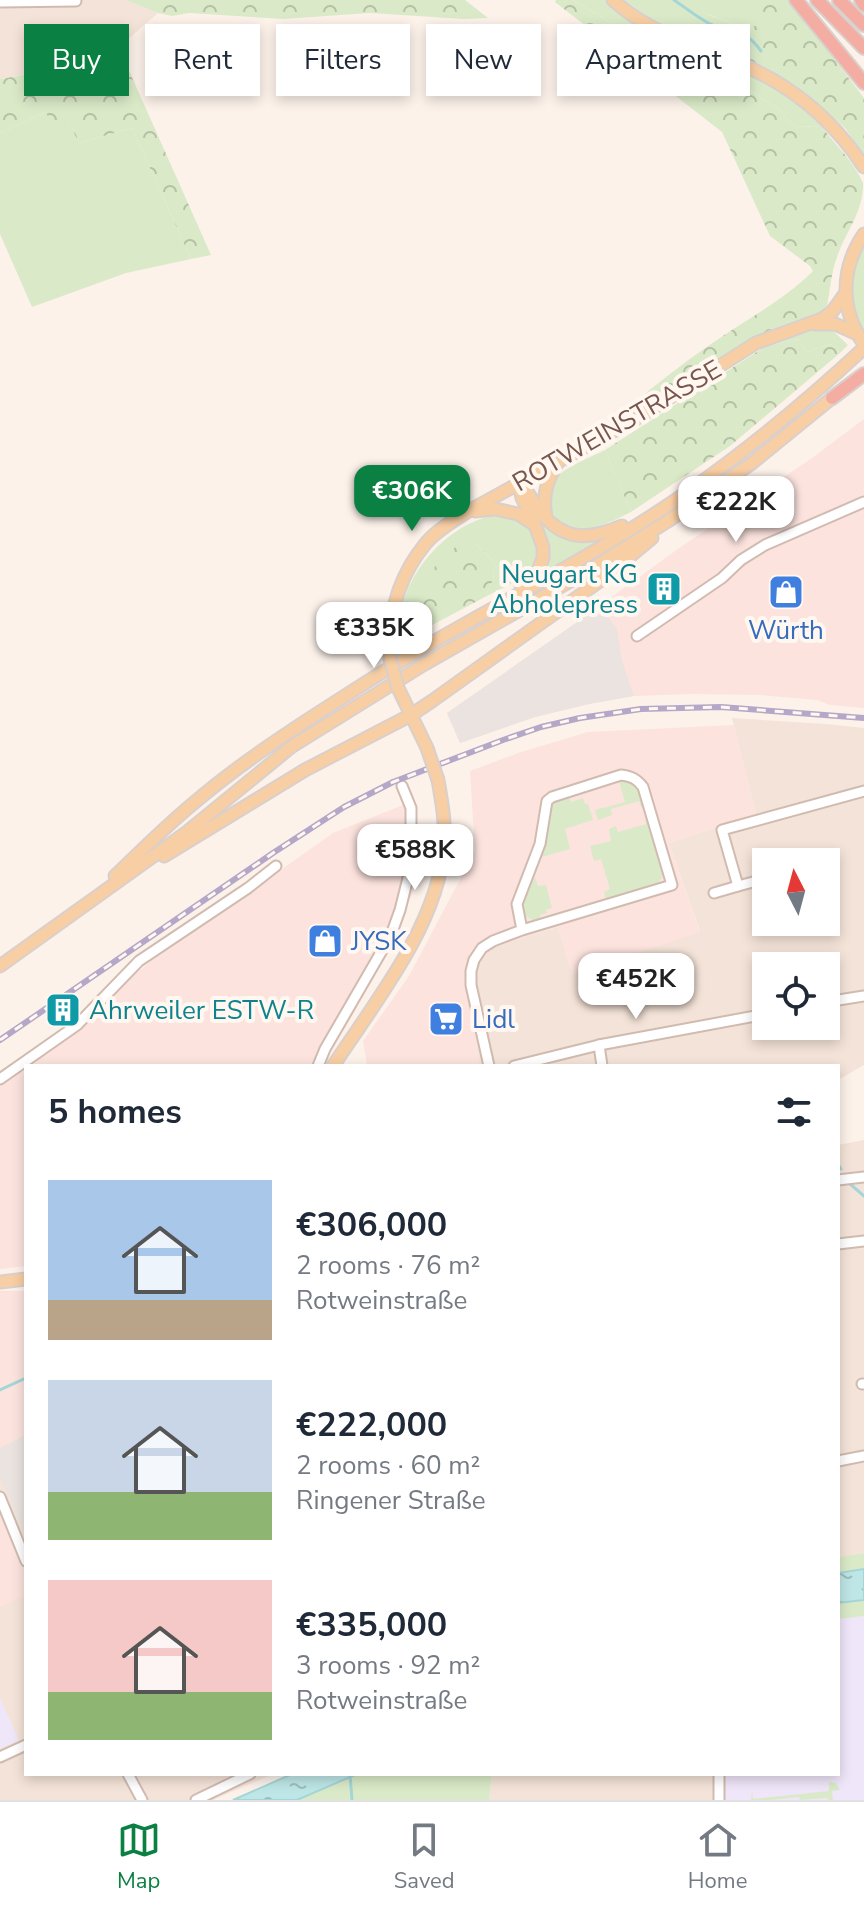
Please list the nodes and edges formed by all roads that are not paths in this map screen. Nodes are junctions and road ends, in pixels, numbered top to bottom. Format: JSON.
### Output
{"nodes":[{"id":1,"x":613,"y":0,"type":"edge"},
{"id":2,"x":796,"y":0,"type":"edge"},
{"id":3,"x":817,"y":0,"type":"edge"},
{"id":4,"x":839,"y":0,"type":"edge"},
{"id":5,"x":76,"y":1,"type":"edge"},
{"id":6,"x":0,"y":2,"type":"edge"},
{"id":7,"x":864,"y":25,"type":"edge"},
{"id":8,"x":864,"y":48,"type":"edge"},
{"id":9,"x":864,"y":83,"type":"edge"},
{"id":10,"x":864,"y":167,"type":"edge"},
{"id":11,"x":864,"y":234,"type":"edge"},
{"id":12,"x":845,"y":294,"type":"junction"},
{"id":13,"x":810,"y":324,"type":"junction"},
{"id":14,"x":862,"y":342,"type":"edge"},
{"id":15,"x":864,"y":368,"type":"edge"},
{"id":16,"x":864,"y":374,"type":"edge"},
{"id":17,"x":832,"y":398,"type":"junction"},
{"id":18,"x":557,"y":463,"type":"junction"},
{"id":19,"x":519,"y":484,"type":"junction"},
{"id":20,"x":864,"y":502,"type":"edge"},
{"id":21,"x":693,"y":505,"type":"junction"},
{"id":22,"x":660,"y":510,"type":"junction"},
{"id":23,"x":467,"y":512,"type":"junction"},
{"id":24,"x":547,"y":520,"type":"junction"},
{"id":25,"x":535,"y":525,"type":"junction"},
{"id":26,"x":490,"y":610,"type":"junction"},
{"id":27,"x":637,"y":636,"type":"dead end"},
{"id":28,"x":411,"y":715,"type":"junction"},
{"id":29,"x":402,"y":786,"type":"dead end"},
{"id":30,"x":864,"y":791,"type":"edge"},
{"id":31,"x":276,"y":866,"type":"dead end"},
{"id":32,"x":752,"y":882,"type":"edge"},
{"id":33,"x":738,"y":886,"type":"junction"},
{"id":34,"x":714,"y":893,"type":"dead end"},
{"id":35,"x":79,"y":909,"type":"junction"},
{"id":36,"x":522,"y":930,"type":"junction"},
{"id":37,"x":0,"y":966,"type":"edge"},
{"id":38,"x":864,"y":996,"type":"edge"},
{"id":39,"x":840,"y":1000,"type":"edge"},
{"id":40,"x":752,"y":1017,"type":"edge"},
{"id":41,"x":599,"y":1045,"type":"junction"},
{"id":42,"x":319,"y":1064,"type":"edge"},
{"id":43,"x":334,"y":1064,"type":"edge"},
{"id":44,"x":489,"y":1064,"type":"edge"},
{"id":45,"x":522,"y":1064,"type":"edge"},
{"id":46,"x":602,"y":1064,"type":"edge"},
{"id":47,"x":0,"y":1079,"type":"edge"},
{"id":48,"x":864,"y":1177,"type":"edge"},
{"id":49,"x":840,"y":1180,"type":"edge"},
{"id":50,"x":864,"y":1241,"type":"edge"},
{"id":51,"x":840,"y":1244,"type":"edge"},
{"id":52,"x":24,"y":1279,"type":"edge"},
{"id":53,"x":0,"y":1282,"type":"edge"},
{"id":54,"x":864,"y":1456,"type":"edge"},
{"id":55,"x":840,"y":1461,"type":"edge"},
{"id":56,"x":0,"y":1497,"type":"edge"},
{"id":57,"x":24,"y":1556,"type":"edge"},
{"id":58,"x":24,"y":1746,"type":"edge"},
{"id":59,"x":0,"y":1757,"type":"edge"},
{"id":60,"x":129,"y":1776,"type":"edge"},
{"id":61,"x":246,"y":1776,"type":"edge"},
{"id":62,"x":719,"y":1776,"type":"edge"},
{"id":63,"x":142,"y":1800,"type":"edge"},
{"id":64,"x":196,"y":1800,"type":"edge"},
{"id":65,"x":719,"y":1800,"type":"edge"}],
"edges":[{"from":1,"to":10,"type":"main road"},
{"from":2,"to":9,"type":"highway"},
{"from":3,"to":8,"type":"highway"},
{"from":4,"to":7,"type":"highway"},
{"from":5,"to":6,"type":"street"},
{"from":11,"to":12,"type":"main road"},
{"from":12,"to":13,"type":"main road","name":"ROTWEINSTRASSE"},
{"from":12,"to":14,"type":"main road"},
{"from":13,"to":14,"type":"main road"},
{"from":13,"to":18,"type":"main road","name":"ROTWEINSTRASSE"},
{"from":14,"to":22,"type":"main road"},
{"from":15,"to":17,"type":"main road"},
{"from":16,"to":17,"type":"highway"},
{"from":17,"to":21,"type":"main road"},
{"from":18,"to":19,"type":"main road","name":"ROTWEINSTRASSE"},
{"from":18,"to":24,"type":"main road"},
{"from":19,"to":23,"type":"main road","name":"ROTWEINSTRASSE"},
{"from":19,"to":24,"type":"main road"},
{"from":19,"to":25,"type":"main road"},
{"from":20,"to":27,"type":"street"},
{"from":21,"to":28,"type":"main road"},
{"from":21,"to":35,"type":"main road"},
{"from":22,"to":24,"type":"main road"},
{"from":22,"to":26,"type":"main road"},
{"from":23,"to":25,"type":"main road"},
{"from":23,"to":28,"type":"main road","name":"ROTWEINSTRASSE","bridge":true},
{"from":25,"to":26,"type":"main road"},
{"from":26,"to":35,"type":"main road"},
{"from":28,"to":35,"type":"main road"},
{"from":28,"to":43,"type":"main road","name":"ROTWEINSTRASSE","bridge":true},
{"from":29,"to":42,"type":"street"},
{"from":30,"to":33,"type":"street"},
{"from":31,"to":47,"type":"street"},
{"from":32,"to":33,"type":"street"},
{"from":33,"to":34,"type":"street"},
{"from":35,"to":37,"type":"main road"},
{"from":36,"to":36,"type":"street"},
{"from":36,"to":44,"type":"street"},
{"from":38,"to":39,"type":"street"},
{"from":40,"to":41,"type":"street"},
{"from":41,"to":45,"type":"street"},
{"from":41,"to":46,"type":"street"},
{"from":48,"to":49,"type":"street"},
{"from":50,"to":51,"type":"street"},
{"from":52,"to":53,"type":"main road"},
{"from":54,"to":55,"type":"street"},
{"from":56,"to":57,"type":"street"},
{"from":58,"to":59,"type":"street"},
{"from":60,"to":63,"type":"street"},
{"from":61,"to":64,"type":"street"},
{"from":62,"to":65,"type":"street"}]}
